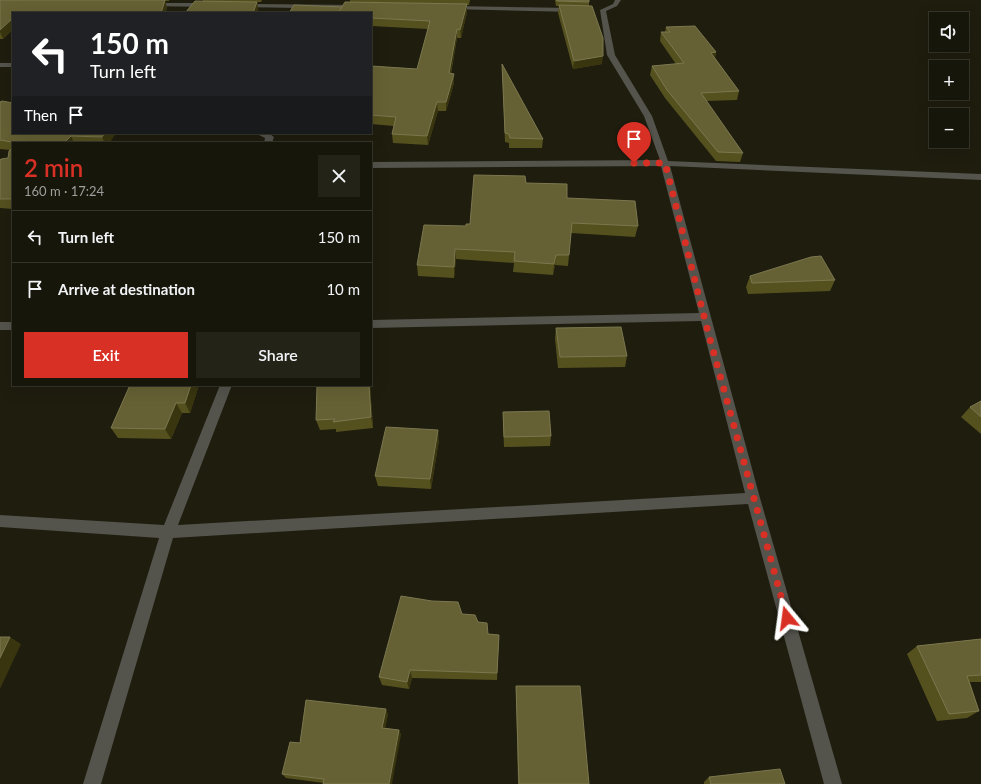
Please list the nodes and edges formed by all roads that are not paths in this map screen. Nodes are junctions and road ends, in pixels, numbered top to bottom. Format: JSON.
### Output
{"nodes":[{"id":1,"x":325,"y":0,"type":"edge"},
{"id":2,"x":618,"y":0,"type":"edge"},
{"id":3,"x":143,"y":4,"type":"edge"},
{"id":4,"x":217,"y":5,"type":"edge"},
{"id":5,"x":233,"y":5,"type":"edge"},
{"id":6,"x":318,"y":6,"type":"junction"},
{"id":7,"x":365,"y":7,"type":"edge"},
{"id":8,"x":444,"y":8,"type":"edge"},
{"id":9,"x":579,"y":10,"type":"edge"},
{"id":10,"x":0,"y":65,"type":"edge"},
{"id":11,"x":12,"y":65,"type":"edge"},
{"id":12,"x":262,"y":134,"type":"edge"},
{"id":13,"x":268,"y":142,"type":"edge"},
{"id":14,"x":665,"y":163,"type":"junction"},
{"id":15,"x":372,"y":165,"type":"edge"},
{"id":16,"x":981,"y":176,"type":"edge"},
{"id":17,"x":704,"y":317,"type":"junction"},
{"id":18,"x":372,"y":324,"type":"edge"},
{"id":19,"x":0,"y":326,"type":"edge"},
{"id":20,"x":12,"y":326,"type":"edge"},
{"id":21,"x":226,"y":386,"type":"edge"},
{"id":22,"x":753,"y":498,"type":"junction"},
{"id":23,"x":0,"y":521,"type":"edge"},
{"id":24,"x":168,"y":532,"type":"junction"},
{"id":25,"x":92,"y":784,"type":"edge"},
{"id":26,"x":834,"y":784,"type":"edge"}],
"edges":[{"from":1,"to":6,"type":"street"},
{"from":2,"to":14,"type":"street"},
{"from":3,"to":4,"type":"street"},
{"from":5,"to":6,"type":"street"},
{"from":6,"to":7,"type":"street"},
{"from":8,"to":9,"type":"street"},
{"from":10,"to":11,"type":"street"},
{"from":12,"to":13,"type":"street"},
{"from":14,"to":15,"type":"street"},
{"from":14,"to":16,"type":"street"},
{"from":14,"to":17,"type":"street"},
{"from":17,"to":18,"type":"street"},
{"from":17,"to":22,"type":"street"},
{"from":19,"to":20,"type":"street"},
{"from":21,"to":24,"type":"street"},
{"from":22,"to":24,"type":"street"},
{"from":22,"to":26,"type":"street"},
{"from":23,"to":24,"type":"street"},
{"from":24,"to":25,"type":"street"}]}
